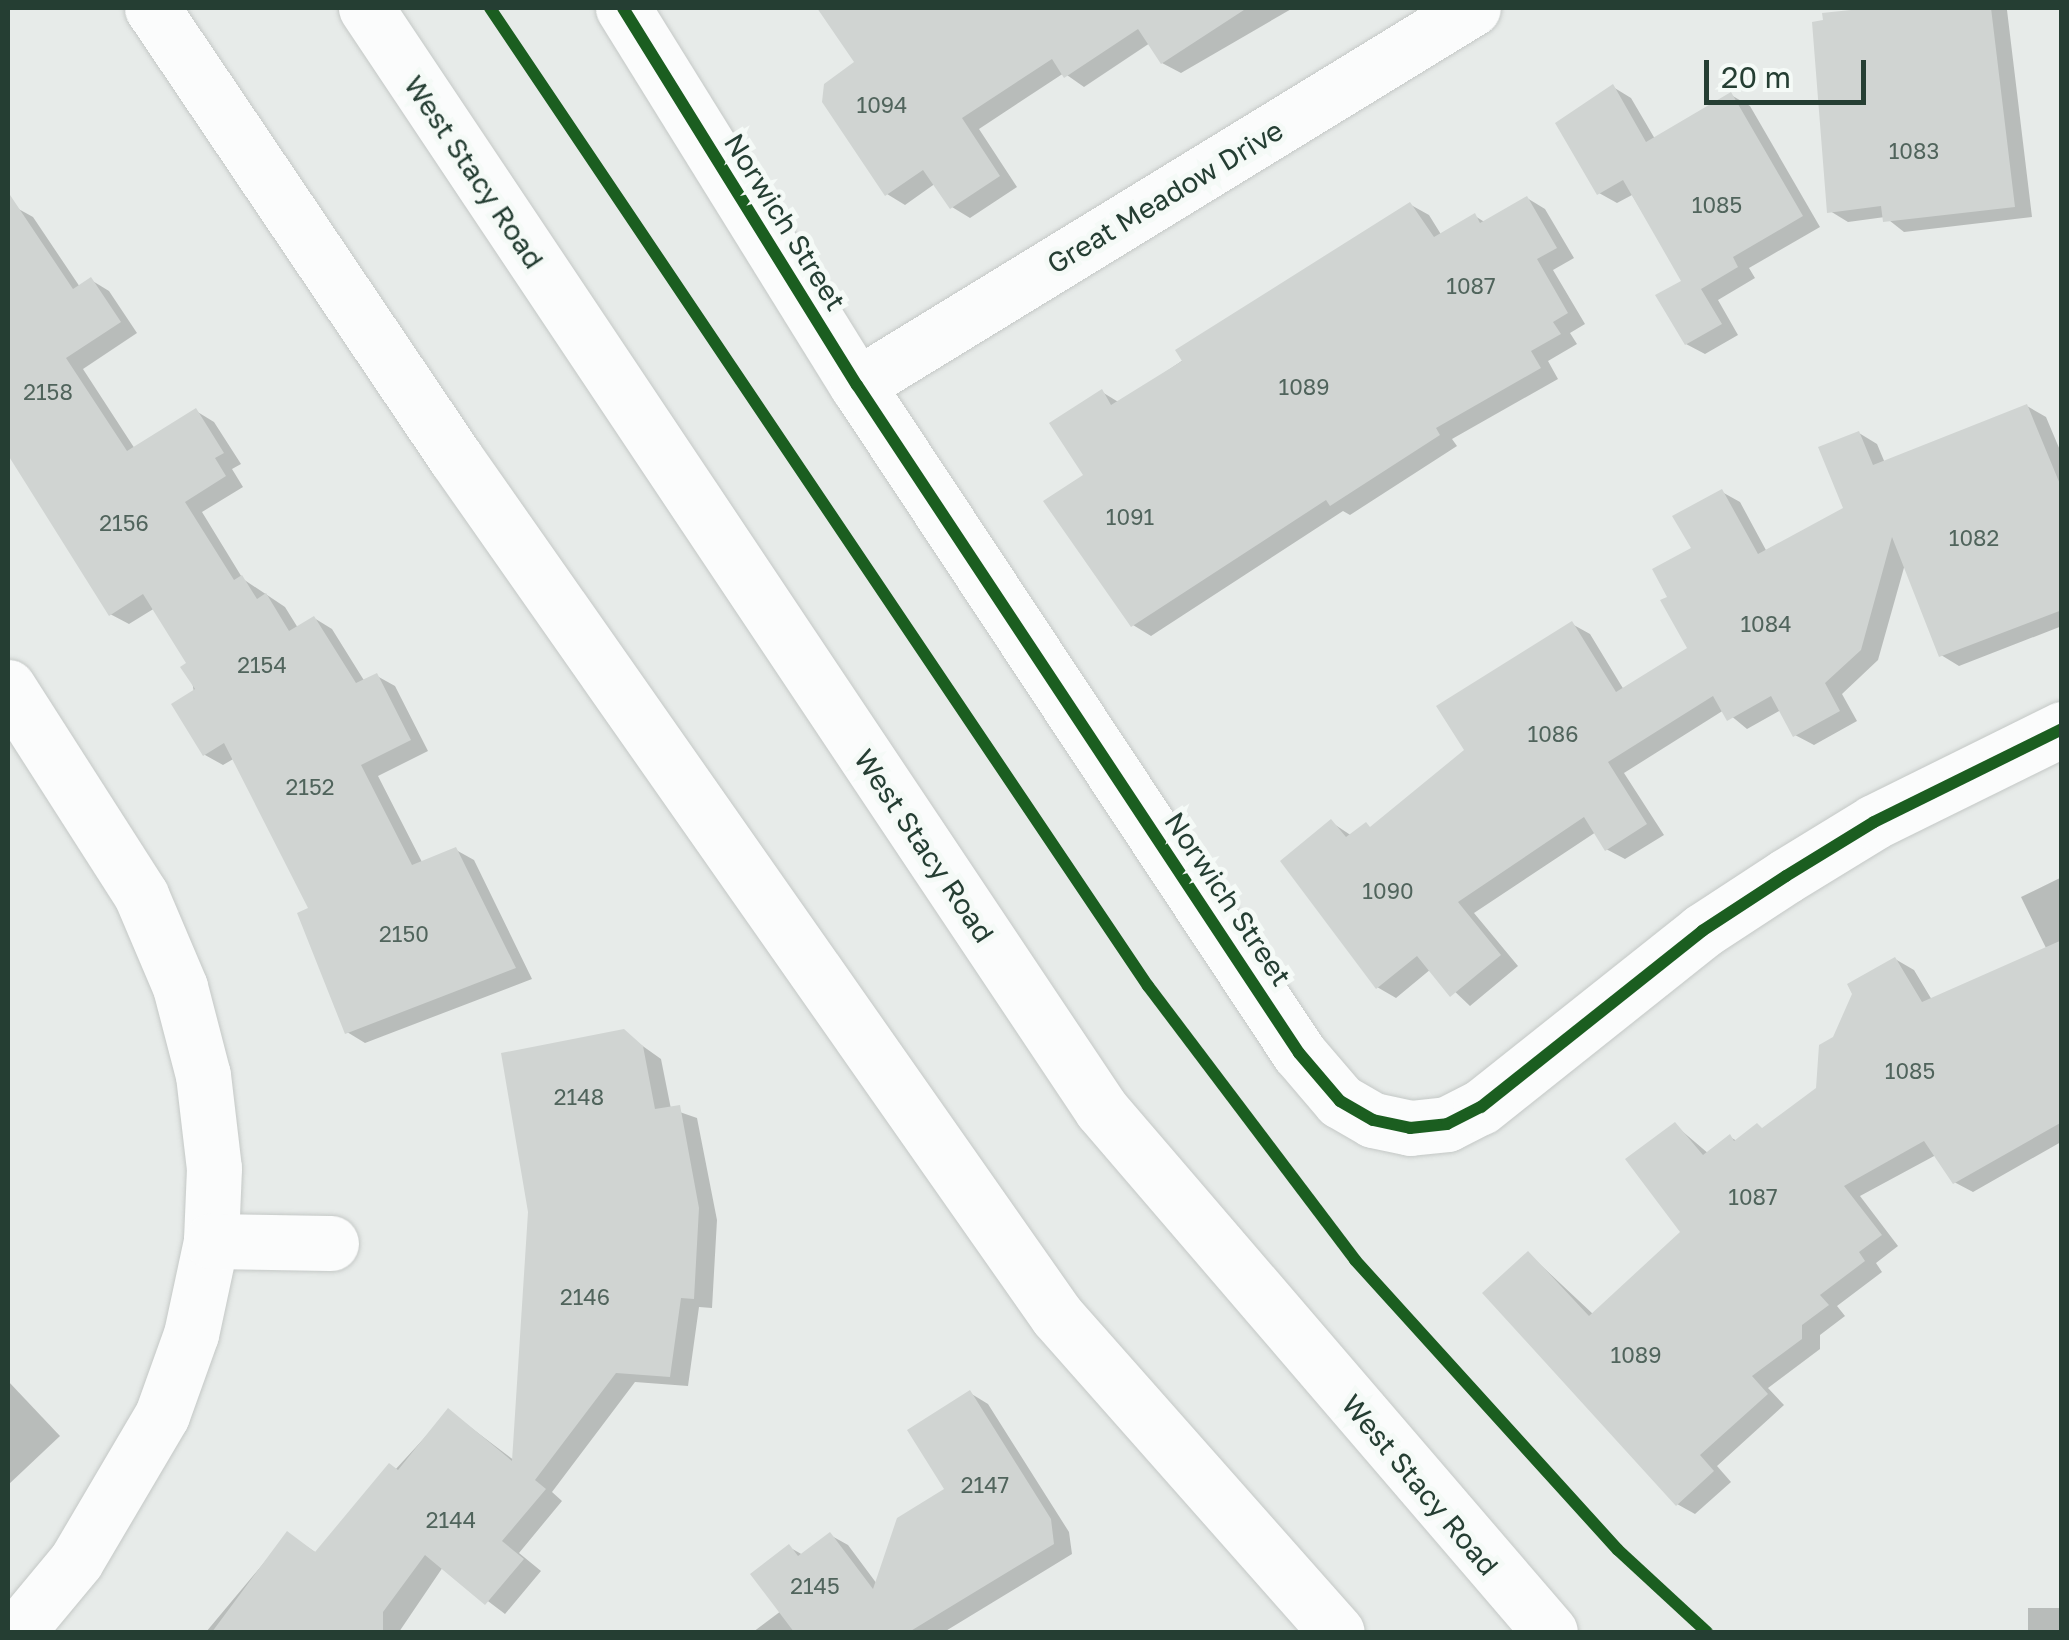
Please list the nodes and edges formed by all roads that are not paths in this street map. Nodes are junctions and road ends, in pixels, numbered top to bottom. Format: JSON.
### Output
{"nodes":[{"id":1,"x":152,"y":8,"type":"edge"},
{"id":2,"x":366,"y":8,"type":"edge"},
{"id":3,"x":623,"y":8,"type":"edge"},
{"id":4,"x":1473,"y":8,"type":"edge"},
{"id":5,"x":857,"y":385,"type":"junction"},
{"id":6,"x":8,"y":688,"type":"edge"},
{"id":7,"x":2062,"y":728,"type":"edge"},
{"id":8,"x":23,"y":743,"type":"edge"},
{"id":9,"x":210,"y":1241,"type":"junction"},
{"id":10,"x":332,"y":1243,"type":"dead end"},
{"id":11,"x":17,"y":1632,"type":"edge"},
{"id":12,"x":1337,"y":1632,"type":"edge"},
{"id":13,"x":1550,"y":1632,"type":"edge"}],
"edges":[{"from":1,"to":12,"type":"street"},
{"from":2,"to":13,"type":"street","name":"West Stacy Road"},
{"from":3,"to":5,"type":"street","name":"Norwich Street"},
{"from":4,"to":5,"type":"street","name":"Great Meadow Drive"},
{"from":5,"to":7,"type":"street","name":"Norwich Street"},
{"from":6,"to":8,"type":"street"},
{"from":8,"to":9,"type":"street"},
{"from":9,"to":10,"type":"street"},
{"from":9,"to":11,"type":"street"}]}
